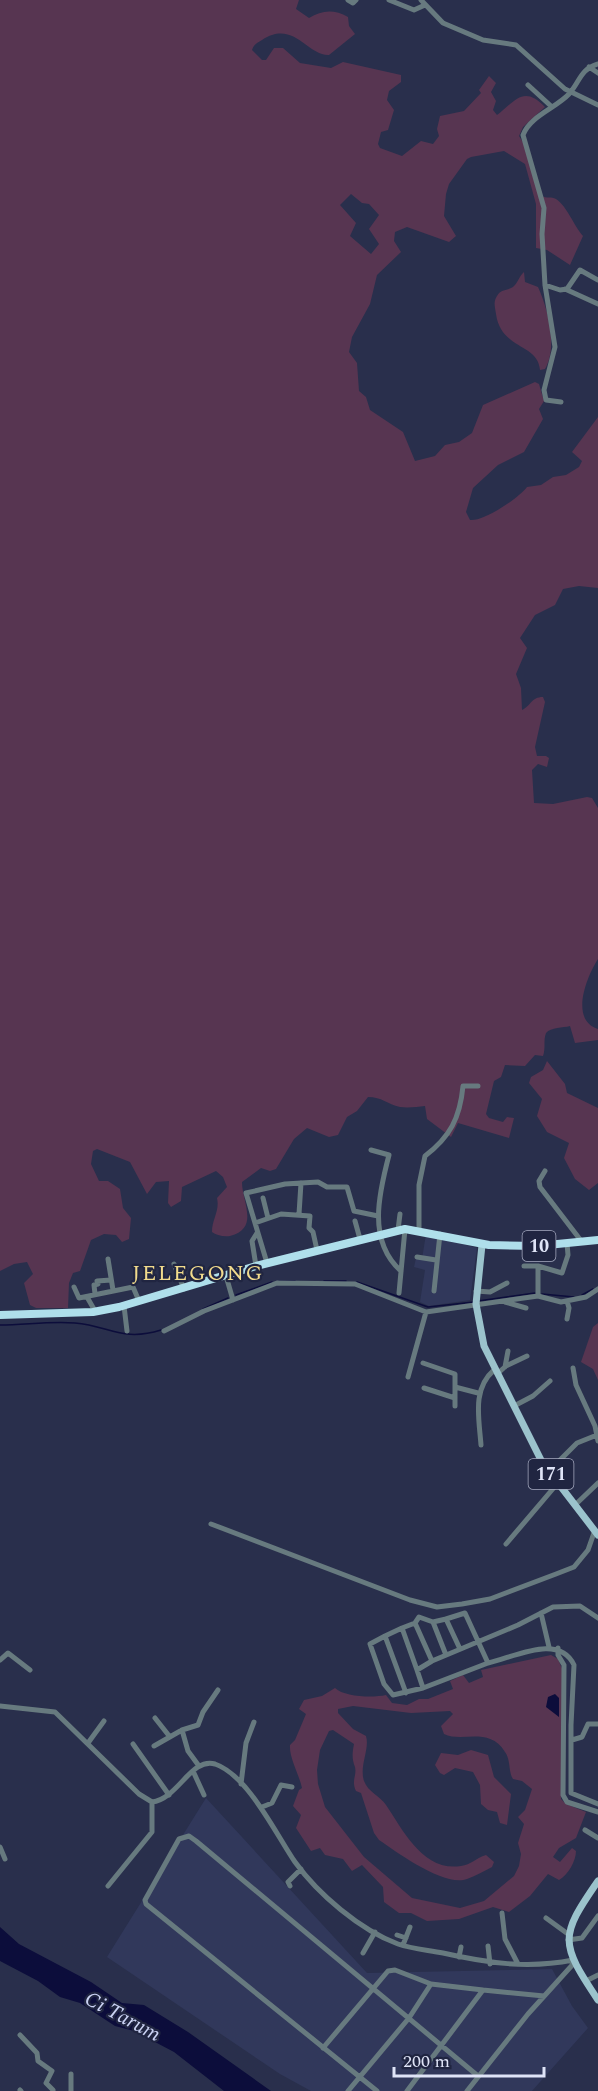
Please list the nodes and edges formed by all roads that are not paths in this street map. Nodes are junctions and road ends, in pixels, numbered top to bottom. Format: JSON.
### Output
{"nodes":[{"id":1,"x":348,"y":0,"type":"edge"},
{"id":2,"x":356,"y":0,"type":"edge"},
{"id":3,"x":389,"y":0,"type":"edge"},
{"id":4,"x":423,"y":2,"type":"edge"},
{"id":5,"x":598,"y":64,"type":"edge"},
{"id":6,"x":589,"y":67,"type":"junction"},
{"id":7,"x":598,"y":73,"type":"edge"},
{"id":8,"x":528,"y":85,"type":"dead end"},
{"id":9,"x":570,"y":93,"type":"junction"},
{"id":10,"x":598,"y":105,"type":"edge"},
{"id":11,"x":552,"y":107,"type":"junction"},
{"id":12,"x":598,"y":280,"type":"edge"},
{"id":13,"x":545,"y":285,"type":"junction"},
{"id":14,"x":565,"y":289,"type":"junction"},
{"id":15,"x":598,"y":304,"type":"edge"},
{"id":16,"x":561,"y":402,"type":"dead end"},
{"id":17,"x":478,"y":1086,"type":"dead end"},
{"id":18,"x":371,"y":1150,"type":"dead end"},
{"id":19,"x":545,"y":1171,"type":"dead end"},
{"id":20,"x":301,"y":1183,"type":"junction"},
{"id":21,"x":262,"y":1198,"type":"dead end"},
{"id":22,"x":299,"y":1214,"type":"junction"},
{"id":23,"x":400,"y":1214,"type":"dead end"},
{"id":24,"x":378,"y":1216,"type":"junction"},
{"id":25,"x":268,"y":1218,"type":"junction"},
{"id":26,"x":355,"y":1221,"type":"dead end"},
{"id":27,"x":255,"y":1223,"type":"junction"},
{"id":28,"x":401,"y":1229,"type":"junction"},
{"id":29,"x":419,"y":1230,"type":"junction"},
{"id":30,"x":257,"y":1233,"type":"junction"},
{"id":31,"x":380,"y":1233,"type":"junction"},
{"id":32,"x":440,"y":1234,"type":"junction"},
{"id":33,"x":360,"y":1239,"type":"junction"},
{"id":34,"x":598,"y":1240,"type":"edge"},
{"id":35,"x":582,"y":1242,"type":"junction"},
{"id":36,"x":567,"y":1243,"type":"junction"},
{"id":37,"x":482,"y":1245,"type":"junction"},
{"id":38,"x":252,"y":1247,"type":"junction"},
{"id":39,"x":317,"y":1250,"type":"junction"},
{"id":40,"x":417,"y":1257,"type":"dead end"},
{"id":41,"x":108,"y":1259,"type":"dead end"},
{"id":42,"x":436,"y":1260,"type":"junction"},
{"id":43,"x":266,"y":1261,"type":"junction"},
{"id":44,"x":174,"y":1264,"type":"dead end"},
{"id":45,"x":256,"y":1266,"type":"junction"},
{"id":46,"x":524,"y":1266,"type":"dead end"},
{"id":47,"x":538,"y":1266,"type":"junction"},
{"id":48,"x":401,"y":1271,"type":"junction"},
{"id":49,"x":226,"y":1276,"type":"junction"},
{"id":50,"x":111,"y":1280,"type":"junction"},
{"id":51,"x":507,"y":1283,"type":"dead end"},
{"id":52,"x":74,"y":1287,"type":"dead end"},
{"id":53,"x":184,"y":1288,"type":"junction"},
{"id":54,"x":598,"y":1289,"type":"edge"},
{"id":55,"x":112,"y":1290,"type":"junction"},
{"id":56,"x":434,"y":1291,"type":"dead end"},
{"id":57,"x":476,"y":1291,"type":"junction"},
{"id":58,"x":399,"y":1293,"type":"dead end"},
{"id":59,"x":95,"y":1294,"type":"junction"},
{"id":60,"x":538,"y":1296,"type":"junction"},
{"id":61,"x":87,"y":1297,"type":"junction"},
{"id":62,"x":233,"y":1300,"type":"junction"},
{"id":63,"x":139,"y":1301,"type":"junction"},
{"id":64,"x":500,"y":1301,"type":"junction"},
{"id":65,"x":567,"y":1302,"type":"junction"},
{"id":66,"x":476,"y":1303,"type":"junction"},
{"id":67,"x":124,"y":1306,"type":"junction"},
{"id":68,"x":526,"y":1308,"type":"dead end"},
{"id":69,"x":95,"y":1311,"type":"junction"},
{"id":70,"x":426,"y":1312,"type":"junction"},
{"id":71,"x":0,"y":1315,"type":"edge"},
{"id":72,"x":567,"y":1319,"type":"dead end"},
{"id":73,"x":128,"y":1331,"type":"dead end"},
{"id":74,"x":164,"y":1331,"type":"dead end"},
{"id":75,"x":508,"y":1351,"type":"dead end"},
{"id":76,"x":527,"y":1356,"type":"dead end"},
{"id":77,"x":423,"y":1363,"type":"dead end"},
{"id":78,"x":505,"y":1367,"type":"junction"},
{"id":79,"x":573,"y":1368,"type":"dead end"},
{"id":80,"x":496,"y":1372,"type":"junction"},
{"id":81,"x":408,"y":1377,"type":"dead end"},
{"id":82,"x":550,"y":1381,"type":"dead end"},
{"id":83,"x":456,"y":1387,"type":"junction"},
{"id":84,"x":424,"y":1388,"type":"dead end"},
{"id":85,"x":478,"y":1393,"type":"junction"},
{"id":86,"x":455,"y":1398,"type":"junction"},
{"id":87,"x":455,"y":1406,"type":"dead end"},
{"id":88,"x":513,"y":1406,"type":"junction"},
{"id":89,"x":597,"y":1437,"type":"edge"},
{"id":90,"x":481,"y":1445,"type":"dead end"},
{"id":91,"x":549,"y":1471,"type":"junction"},
{"id":92,"x":598,"y":1483,"type":"edge"},
{"id":93,"x":557,"y":1484,"type":"junction"},
{"id":94,"x":574,"y":1505,"type":"junction"},
{"id":95,"x":211,"y":1524,"type":"dead end"},
{"id":96,"x":596,"y":1532,"type":"edge"},
{"id":97,"x":506,"y":1544,"type":"dead end"},
{"id":98,"x":541,"y":1613,"type":"junction"},
{"id":99,"x":598,"y":1618,"type":"edge"},
{"id":100,"x":446,"y":1619,"type":"junction"},
{"id":101,"x":433,"y":1622,"type":"junction"},
{"id":102,"x":415,"y":1623,"type":"junction"},
{"id":103,"x":402,"y":1628,"type":"junction"},
{"id":104,"x":385,"y":1636,"type":"junction"},
{"id":105,"x":477,"y":1642,"type":"junction"},
{"id":106,"x":549,"y":1647,"type":"junction"},
{"id":107,"x":558,"y":1648,"type":"junction"},
{"id":108,"x":460,"y":1649,"type":"junction"},
{"id":109,"x":446,"y":1655,"type":"junction"},
{"id":110,"x":0,"y":1660,"type":"edge"},
{"id":111,"x":432,"y":1661,"type":"junction"},
{"id":112,"x":488,"y":1663,"type":"junction"},
{"id":113,"x":417,"y":1670,"type":"junction"},
{"id":114,"x":30,"y":1671,"type":"dead end"},
{"id":115,"x":423,"y":1688,"type":"junction"},
{"id":116,"x":218,"y":1690,"type":"dead end"},
{"id":117,"x":406,"y":1693,"type":"junction"},
{"id":118,"x":0,"y":1706,"type":"edge"},
{"id":119,"x":155,"y":1718,"type":"dead end"},
{"id":120,"x":104,"y":1721,"type":"dead end"},
{"id":121,"x":254,"y":1722,"type":"dead end"},
{"id":122,"x":598,"y":1724,"type":"edge"},
{"id":123,"x":182,"y":1730,"type":"junction"},
{"id":124,"x":170,"y":1737,"type":"junction"},
{"id":125,"x":572,"y":1740,"type":"junction"},
{"id":126,"x":88,"y":1743,"type":"junction"},
{"id":127,"x":133,"y":1744,"type":"dead end"},
{"id":128,"x":154,"y":1746,"type":"dead end"},
{"id":129,"x":199,"y":1766,"type":"junction"},
{"id":130,"x":193,"y":1770,"type":"junction"},
{"id":131,"x":241,"y":1784,"type":"junction"},
{"id":132,"x":292,"y":1787,"type":"dead end"},
{"id":133,"x":169,"y":1795,"type":"junction"},
{"id":134,"x":204,"y":1795,"type":"dead end"},
{"id":135,"x":152,"y":1802,"type":"junction"},
{"id":136,"x":598,"y":1804,"type":"edge"},
{"id":137,"x":262,"y":1807,"type":"junction"},
{"id":138,"x":598,"y":1812,"type":"edge"},
{"id":139,"x":585,"y":1830,"type":"dead end"},
{"id":140,"x":598,"y":1838,"type":"edge"},
{"id":141,"x":0,"y":1847,"type":"edge"},
{"id":142,"x":5,"y":1859,"type":"dead end"},
{"id":143,"x":301,"y":1869,"type":"junction"},
{"id":144,"x":598,"y":1881,"type":"edge"},
{"id":145,"x":108,"y":1886,"type":"dead end"},
{"id":146,"x":290,"y":1886,"type":"dead end"},
{"id":147,"x":502,"y":1913,"type":"dead end"},
{"id":148,"x":598,"y":1916,"type":"edge"},
{"id":149,"x":546,"y":1918,"type":"dead end"},
{"id":150,"x":410,"y":1927,"type":"dead end"},
{"id":151,"x":375,"y":1932,"type":"junction"},
{"id":152,"x":397,"y":1935,"type":"dead end"},
{"id":153,"x":568,"y":1937,"type":"junction"},
{"id":154,"x":406,"y":1938,"type":"junction"},
{"id":155,"x":403,"y":1945,"type":"junction"},
{"id":156,"x":488,"y":1946,"type":"dead end"},
{"id":157,"x":461,"y":1947,"type":"dead end"},
{"id":158,"x":363,"y":1953,"type":"dead end"},
{"id":159,"x":459,"y":1957,"type":"junction"},
{"id":160,"x":574,"y":1961,"type":"junction"},
{"id":161,"x":490,"y":1964,"type":"junction"},
{"id":162,"x":519,"y":1964,"type":"junction"},
{"id":163,"x":598,"y":1975,"type":"edge"},
{"id":164,"x":586,"y":1981,"type":"junction"},
{"id":165,"x":431,"y":1984,"type":"junction"},
{"id":166,"x":374,"y":1989,"type":"junction"},
{"id":167,"x":483,"y":1990,"type":"junction"},
{"id":168,"x":544,"y":1996,"type":"junction"},
{"id":169,"x":598,"y":2000,"type":"edge"},
{"id":170,"x":409,"y":2018,"type":"junction"},
{"id":171,"x":20,"y":2035,"type":"dead end"},
{"id":172,"x":442,"y":2046,"type":"junction"},
{"id":173,"x":323,"y":2048,"type":"junction"},
{"id":174,"x":71,"y":2074,"type":"dead end"},
{"id":175,"x":478,"y":2076,"type":"junction"},
{"id":176,"x":359,"y":2077,"type":"junction"},
{"id":177,"x":54,"y":2091,"type":"edge"},
{"id":178,"x":70,"y":2091,"type":"edge"},
{"id":179,"x":348,"y":2091,"type":"edge"},
{"id":180,"x":377,"y":2091,"type":"edge"},
{"id":181,"x":407,"y":2091,"type":"edge"},
{"id":182,"x":466,"y":2091,"type":"edge"}],
"edges":[{"from":1,"to":2,"type":"street"},
{"from":3,"to":4,"type":"street"},
{"from":4,"to":9,"type":"street"},
{"from":5,"to":6,"type":"street"},
{"from":6,"to":7,"type":"street"},
{"from":6,"to":9,"type":"street"},
{"from":8,"to":11,"type":"street"},
{"from":9,"to":10,"type":"street"},
{"from":9,"to":11,"type":"street"},
{"from":11,"to":13,"type":"street"},
{"from":12,"to":14,"type":"street"},
{"from":13,"to":14,"type":"street"},
{"from":13,"to":16,"type":"street"},
{"from":14,"to":15,"type":"street"},
{"from":17,"to":29,"type":"street"},
{"from":18,"to":24,"type":"street"},
{"from":19,"to":35,"type":"street"},
{"from":20,"to":22,"type":"street"},
{"from":20,"to":24,"type":"street"},
{"from":20,"to":27,"type":"street"},
{"from":21,"to":25,"type":"street"},
{"from":22,"to":25,"type":"street"},
{"from":22,"to":39,"type":"street"},
{"from":23,"to":28,"type":"street"},
{"from":24,"to":31,"type":"street"},
{"from":25,"to":27,"type":"street"},
{"from":26,"to":33,"type":"street"},
{"from":27,"to":30,"type":"street"},
{"from":28,"to":29,"type":"highway","number":"10"},
{"from":28,"to":31,"type":"highway","number":"10"},
{"from":28,"to":48,"type":"street"},
{"from":29,"to":32,"type":"highway","number":"10"},
{"from":30,"to":38,"type":"street"},
{"from":30,"to":43,"type":"street"},
{"from":31,"to":33,"type":"highway","number":"10"},
{"from":31,"to":48,"type":"street"},
{"from":32,"to":37,"type":"highway","number":"10"},
{"from":32,"to":42,"type":"street"},
{"from":33,"to":39,"type":"highway","number":"10"},
{"from":34,"to":35,"type":"highway","number":"10"},
{"from":35,"to":36,"type":"highway","number":"10"},
{"from":36,"to":37,"type":"highway","number":"10"},
{"from":36,"to":47,"type":"street"},
{"from":37,"to":57,"type":"main road","number":"171"},
{"from":38,"to":43,"type":"street"},
{"from":38,"to":45,"type":"street"},
{"from":39,"to":43,"type":"highway","number":"10"},
{"from":40,"to":42,"type":"street"},
{"from":41,"to":50,"type":"street"},
{"from":42,"to":56,"type":"street"},
{"from":43,"to":45,"type":"highway","number":"10"},
{"from":44,"to":53,"type":"street"},
{"from":45,"to":49,"type":"highway","number":"10"},
{"from":46,"to":47,"type":"street"},
{"from":47,"to":60,"type":"street"},
{"from":48,"to":58,"type":"street"},
{"from":49,"to":53,"type":"highway","number":"10"},
{"from":49,"to":62,"type":"street"},
{"from":50,"to":55,"type":"street"},
{"from":50,"to":59,"type":"street"},
{"from":51,"to":57,"type":"street"},
{"from":52,"to":61,"type":"street"},
{"from":53,"to":63,"type":"highway","number":"10"},
{"from":54,"to":65,"type":"street"},
{"from":55,"to":59,"type":"street"},
{"from":55,"to":63,"type":"street"},
{"from":57,"to":66,"type":"main road","number":"171"},
{"from":59,"to":61,"type":"street"},
{"from":60,"to":64,"type":"street"},
{"from":60,"to":65,"type":"street"},
{"from":61,"to":69,"type":"street"},
{"from":62,"to":70,"type":"street"},
{"from":62,"to":74,"type":"street"},
{"from":63,"to":67,"type":"highway","number":"10"},
{"from":64,"to":66,"type":"street"},
{"from":64,"to":68,"type":"street"},
{"from":65,"to":72,"type":"street"},
{"from":66,"to":70,"type":"street"},
{"from":66,"to":80,"type":"main road","number":"171"},
{"from":67,"to":69,"type":"highway","number":"10"},
{"from":67,"to":73,"type":"street"},
{"from":69,"to":71,"type":"highway","number":"10"},
{"from":70,"to":81,"type":"street"},
{"from":75,"to":78,"type":"street"},
{"from":76,"to":78,"type":"street"},
{"from":77,"to":83,"type":"street"},
{"from":78,"to":80,"type":"street"},
{"from":79,"to":89,"type":"street"},
{"from":80,"to":85,"type":"street"},
{"from":80,"to":88,"type":"main road","number":"171"},
{"from":82,"to":88,"type":"street"},
{"from":83,"to":85,"type":"street"},
{"from":83,"to":86,"type":"street"},
{"from":84,"to":86,"type":"street"},
{"from":85,"to":90,"type":"street"},
{"from":86,"to":87,"type":"street"},
{"from":88,"to":91,"type":"main road","number":"171"},
{"from":89,"to":91,"type":"street"},
{"from":91,"to":93,"type":"main road","number":"171"},
{"from":92,"to":94,"type":"street"},
{"from":93,"to":94,"type":"main road","number":"171"},
{"from":93,"to":97,"type":"street"},
{"from":94,"to":96,"type":"main road","number":"171"},
{"from":95,"to":96,"type":"street"},
{"from":98,"to":99,"type":"street"},
{"from":98,"to":105,"type":"street"},
{"from":98,"to":106,"type":"street"},
{"from":100,"to":101,"type":"street"},
{"from":100,"to":105,"type":"street"},
{"from":100,"to":108,"type":"street"},
{"from":101,"to":102,"type":"street"},
{"from":101,"to":109,"type":"street"},
{"from":102,"to":103,"type":"street"},
{"from":102,"to":111,"type":"street"},
{"from":103,"to":104,"type":"street"},
{"from":103,"to":113,"type":"street"},
{"from":104,"to":117,"type":"street"},
{"from":104,"to":117,"type":"street"},
{"from":105,"to":108,"type":"street"},
{"from":105,"to":112,"type":"street"},
{"from":106,"to":107,"type":"street"},
{"from":106,"to":112,"type":"street"},
{"from":107,"to":125,"type":"street"},
{"from":107,"to":138,"type":"street"},
{"from":108,"to":109,"type":"street"},
{"from":109,"to":111,"type":"street"},
{"from":110,"to":114,"type":"street"},
{"from":111,"to":113,"type":"street"},
{"from":112,"to":115,"type":"street"},
{"from":113,"to":115,"type":"street"},
{"from":115,"to":117,"type":"street"},
{"from":116,"to":123,"type":"street"},
{"from":118,"to":126,"type":"street"},
{"from":119,"to":124,"type":"street"},
{"from":120,"to":126,"type":"street"},
{"from":121,"to":131,"type":"street"},
{"from":122,"to":125,"type":"street"},
{"from":123,"to":124,"type":"street"},
{"from":123,"to":129,"type":"street"},
{"from":124,"to":128,"type":"street"},
{"from":125,"to":136,"type":"street"},
{"from":126,"to":135,"type":"street"},
{"from":127,"to":133,"type":"street"},
{"from":129,"to":130,"type":"street"},
{"from":129,"to":131,"type":"street"},
{"from":130,"to":133,"type":"street"},
{"from":130,"to":134,"type":"street"},
{"from":131,"to":137,"type":"street"},
{"from":132,"to":137,"type":"street"},
{"from":133,"to":135,"type":"street"},
{"from":135,"to":145,"type":"street"},
{"from":137,"to":143,"type":"street"},
{"from":139,"to":140,"type":"street"},
{"from":141,"to":142,"type":"street"},
{"from":143,"to":146,"type":"street"},
{"from":143,"to":151,"type":"street"},
{"from":144,"to":153,"type":"main road"},
{"from":147,"to":162,"type":"street"},
{"from":148,"to":153,"type":"street"},
{"from":149,"to":153,"type":"street"},
{"from":150,"to":154,"type":"street"},
{"from":151,"to":155,"type":"street"},
{"from":151,"to":158,"type":"street"},
{"from":152,"to":154,"type":"street"},
{"from":153,"to":160,"type":"main road"},
{"from":154,"to":155,"type":"street"},
{"from":155,"to":159,"type":"street"},
{"from":156,"to":161,"type":"street"},
{"from":157,"to":159,"type":"street"},
{"from":159,"to":161,"type":"street"},
{"from":160,"to":162,"type":"street"},
{"from":160,"to":164,"type":"main road"},
{"from":160,"to":168,"type":"street"},
{"from":161,"to":162,"type":"street"},
{"from":163,"to":164,"type":"street"},
{"from":164,"to":169,"type":"main road"},
{"from":165,"to":166,"type":"street"},
{"from":165,"to":167,"type":"street"},
{"from":165,"to":170,"type":"street"},
{"from":166,"to":170,"type":"street"},
{"from":166,"to":173,"type":"street"},
{"from":166,"to":173,"type":"street"},
{"from":167,"to":168,"type":"street"},
{"from":167,"to":172,"type":"street"},
{"from":168,"to":175,"type":"street"},
{"from":170,"to":172,"type":"street"},
{"from":170,"to":176,"type":"street"},
{"from":171,"to":177,"type":"street"},
{"from":172,"to":175,"type":"street"},
{"from":172,"to":181,"type":"street"},
{"from":173,"to":176,"type":"street"},
{"from":174,"to":178,"type":"street"},
{"from":175,"to":182,"type":"street"},
{"from":176,"to":179,"type":"street"},
{"from":176,"to":180,"type":"street"}]}
